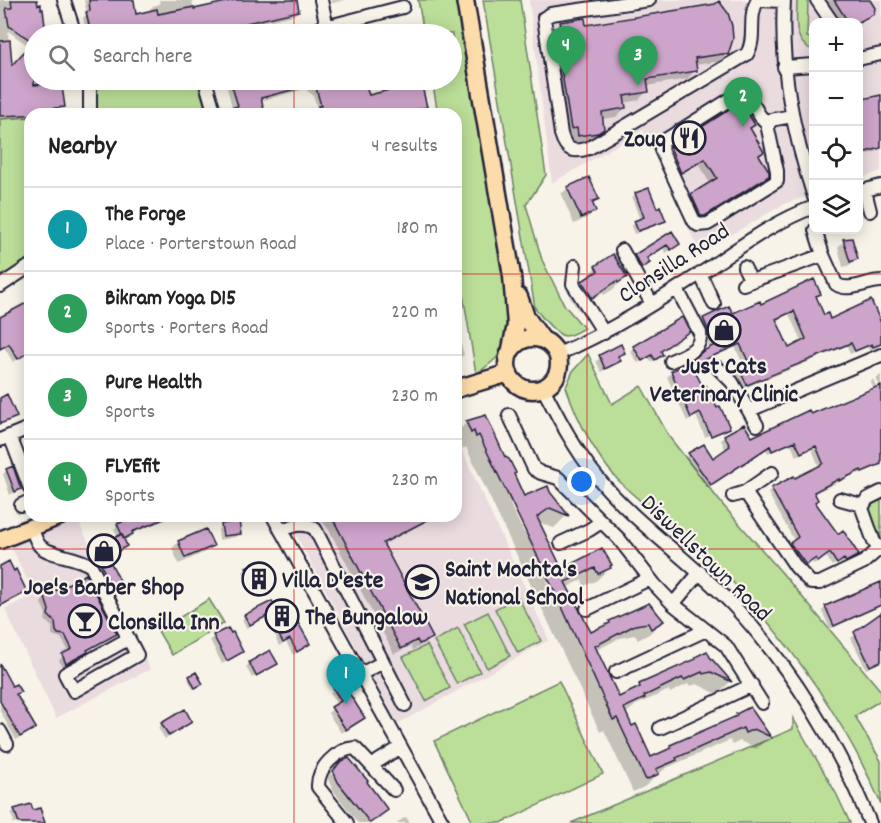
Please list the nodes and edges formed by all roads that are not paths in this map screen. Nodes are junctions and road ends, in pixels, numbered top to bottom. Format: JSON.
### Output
{"nodes":[{"id":1,"x":64,"y":0,"type":"edge"},
{"id":2,"x":321,"y":0,"type":"edge"},
{"id":3,"x":465,"y":0,"type":"edge"},
{"id":4,"x":649,"y":0,"type":"edge"},
{"id":5,"x":758,"y":0,"type":"edge"},
{"id":6,"x":817,"y":0,"type":"edge"},
{"id":7,"x":784,"y":1,"type":"edge"},
{"id":8,"x":403,"y":6,"type":"dead end"},
{"id":9,"x":829,"y":18,"type":"edge"},
{"id":10,"x":72,"y":24,"type":"edge"},
{"id":11,"x":326,"y":24,"type":"edge"},
{"id":12,"x":338,"y":24,"type":"edge"},
{"id":13,"x":881,"y":54,"type":"edge"},
{"id":14,"x":863,"y":58,"type":"edge"},
{"id":15,"x":809,"y":65,"type":"edge"},
{"id":16,"x":784,"y":68,"type":"junction"},
{"id":17,"x":90,"y":90,"type":"edge"},
{"id":18,"x":208,"y":90,"type":"edge"},
{"id":19,"x":90,"y":108,"type":"dead end"},
{"id":20,"x":213,"y":108,"type":"edge"},
{"id":21,"x":792,"y":116,"type":"junction"},
{"id":22,"x":771,"y":121,"type":"junction"},
{"id":23,"x":881,"y":186,"type":"edge"},
{"id":24,"x":863,"y":191,"type":"edge"},
{"id":25,"x":863,"y":194,"type":"edge"},
{"id":26,"x":809,"y":195,"type":"edge"},
{"id":27,"x":809,"y":205,"type":"edge"},
{"id":28,"x":870,"y":211,"type":"dead end"},
{"id":29,"x":816,"y":234,"type":"edge"},
{"id":30,"x":622,"y":250,"type":"dead end"},
{"id":31,"x":823,"y":255,"type":"junction"},
{"id":32,"x":575,"y":266,"type":"dead end"},
{"id":33,"x":744,"y":267,"type":"dead end"},
{"id":34,"x":24,"y":270,"type":"edge"},
{"id":35,"x":700,"y":273,"type":"junction"},
{"id":36,"x":512,"y":276,"type":"junction"},
{"id":37,"x":881,"y":281,"type":"edge"},
{"id":38,"x":0,"y":286,"type":"edge"},
{"id":39,"x":677,"y":289,"type":"junction"},
{"id":40,"x":652,"y":304,"type":"junction"},
{"id":41,"x":714,"y":304,"type":"dead end"},
{"id":42,"x":604,"y":333,"type":"junction"},
{"id":43,"x":540,"y":338,"type":"junction"},
{"id":44,"x":511,"y":349,"type":"junction"},
{"id":45,"x":558,"y":354,"type":"junction"},
{"id":46,"x":881,"y":355,"type":"edge"},
{"id":47,"x":671,"y":361,"type":"dead end"},
{"id":48,"x":718,"y":368,"type":"dead end"},
{"id":49,"x":508,"y":373,"type":"junction"},
{"id":50,"x":462,"y":387,"type":"edge"},
{"id":51,"x":543,"y":388,"type":"junction"},
{"id":52,"x":750,"y":410,"type":"junction"},
{"id":53,"x":509,"y":415,"type":"dead end"},
{"id":54,"x":757,"y":425,"type":"dead end"},
{"id":55,"x":24,"y":430,"type":"edge"},
{"id":56,"x":5,"y":438,"type":"edge"},
{"id":57,"x":772,"y":473,"type":"dead end"},
{"id":58,"x":24,"y":476,"type":"edge"},
{"id":59,"x":881,"y":492,"type":"edge"},
{"id":60,"x":840,"y":499,"type":"dead end"},
{"id":61,"x":862,"y":505,"type":"junction"},
{"id":62,"x":39,"y":522,"type":"edge"},
{"id":63,"x":276,"y":522,"type":"edge"},
{"id":64,"x":601,"y":522,"type":"junction"},
{"id":65,"x":281,"y":531,"type":"junction"},
{"id":66,"x":0,"y":540,"type":"edge"},
{"id":67,"x":561,"y":543,"type":"dead end"},
{"id":68,"x":880,"y":549,"type":"edge"},
{"id":69,"x":700,"y":572,"type":"junction"},
{"id":70,"x":649,"y":579,"type":"junction"},
{"id":71,"x":673,"y":604,"type":"junction"},
{"id":72,"x":587,"y":609,"type":"dead end"},
{"id":73,"x":706,"y":630,"type":"junction"},
{"id":74,"x":128,"y":639,"type":"junction"},
{"id":75,"x":383,"y":662,"type":"junction"},
{"id":76,"x":616,"y":672,"type":"dead end"},
{"id":77,"x":361,"y":674,"type":"junction"},
{"id":78,"x":752,"y":685,"type":"junction"},
{"id":79,"x":762,"y":703,"type":"dead end"},
{"id":80,"x":405,"y":705,"type":"dead end"},
{"id":81,"x":660,"y":728,"type":"dead end"},
{"id":82,"x":0,"y":731,"type":"edge"},
{"id":83,"x":7,"y":744,"type":"dead end"},
{"id":84,"x":401,"y":747,"type":"junction"},
{"id":85,"x":372,"y":765,"type":"junction"},
{"id":86,"x":394,"y":790,"type":"dead end"},
{"id":87,"x":347,"y":823,"type":"edge"},
{"id":88,"x":443,"y":823,"type":"edge"},
{"id":89,"x":870,"y":823,"type":"edge"}],
"edges":[{"from":1,"to":10,"type":"street"},
{"from":2,"to":11,"type":"street"},
{"from":3,"to":36,"type":"main road"},
{"from":4,"to":5,"type":"street"},
{"from":5,"to":7,"type":"street"},
{"from":6,"to":9,"type":"street"},
{"from":7,"to":16,"type":"street"},
{"from":8,"to":12,"type":"street"},
{"from":13,"to":14,"type":"street"},
{"from":15,"to":16,"type":"street"},
{"from":16,"to":21,"type":"street"},
{"from":17,"to":19,"type":"street"},
{"from":18,"to":20,"type":"street"},
{"from":21,"to":22,"type":"street"},
{"from":21,"to":26,"type":"street"},
{"from":22,"to":22,"type":"street"},
{"from":23,"to":24,"type":"street"},
{"from":25,"to":28,"type":"street"},
{"from":27,"to":35,"type":"street","name":"Clonsilla Road"},
{"from":29,"to":31,"type":"street"},
{"from":30,"to":40,"type":"street"},
{"from":31,"to":33,"type":"street"},
{"from":31,"to":37,"type":"street"},
{"from":32,"to":42,"type":"street"},
{"from":34,"to":38,"type":"street"},
{"from":35,"to":39,"type":"street","name":"Clonsilla Road"},
{"from":35,"to":41,"type":"street"},
{"from":36,"to":43,"type":"main road"},
{"from":36,"to":44,"type":"main road"},
{"from":39,"to":40,"type":"street","name":"Clonsilla Road"},
{"from":39,"to":47,"type":"street"},
{"from":40,"to":42,"type":"street","name":"Clonsilla Road"},
{"from":42,"to":45,"type":"street","name":"Clonsilla Road"},
{"from":43,"to":44,"type":"main road"},
{"from":43,"to":45,"type":"main road"},
{"from":44,"to":49,"type":"main road"},
{"from":45,"to":51,"type":"main road"},
{"from":46,"to":52,"type":"street"},
{"from":48,"to":52,"type":"street"},
{"from":49,"to":50,"type":"main road"},
{"from":49,"to":51,"type":"main road"},
{"from":51,"to":69,"type":"street","name":"Diswellstown Road"},
{"from":52,"to":54,"type":"street"},
{"from":53,"to":64,"type":"street"},
{"from":55,"to":56,"type":"street"},
{"from":56,"to":58,"type":"street"},
{"from":57,"to":68,"type":"street"},
{"from":59,"to":61,"type":"street"},
{"from":60,"to":61,"type":"street"},
{"from":61,"to":68,"type":"street"},
{"from":62,"to":66,"type":"main road"},
{"from":62,"to":74,"type":"street"},
{"from":63,"to":65,"type":"street"},
{"from":64,"to":67,"type":"street"},
{"from":64,"to":70,"type":"street"},
{"from":65,"to":75,"type":"street"},
{"from":65,"to":77,"type":"street"},
{"from":69,"to":71,"type":"street"},
{"from":69,"to":89,"type":"street","name":"Diswellstown Road"},
{"from":70,"to":71,"type":"street"},
{"from":70,"to":72,"type":"street"},
{"from":71,"to":73,"type":"street"},
{"from":73,"to":76,"type":"street"},
{"from":73,"to":78,"type":"street"},
{"from":74,"to":74,"type":"street"},
{"from":75,"to":77,"type":"street"},
{"from":75,"to":80,"type":"street"},
{"from":77,"to":84,"type":"street"},
{"from":78,"to":79,"type":"street"},
{"from":78,"to":81,"type":"street"},
{"from":82,"to":83,"type":"street"},
{"from":84,"to":85,"type":"street"},
{"from":84,"to":88,"type":"street"},
{"from":85,"to":86,"type":"street"},
{"from":85,"to":87,"type":"street"}]}
